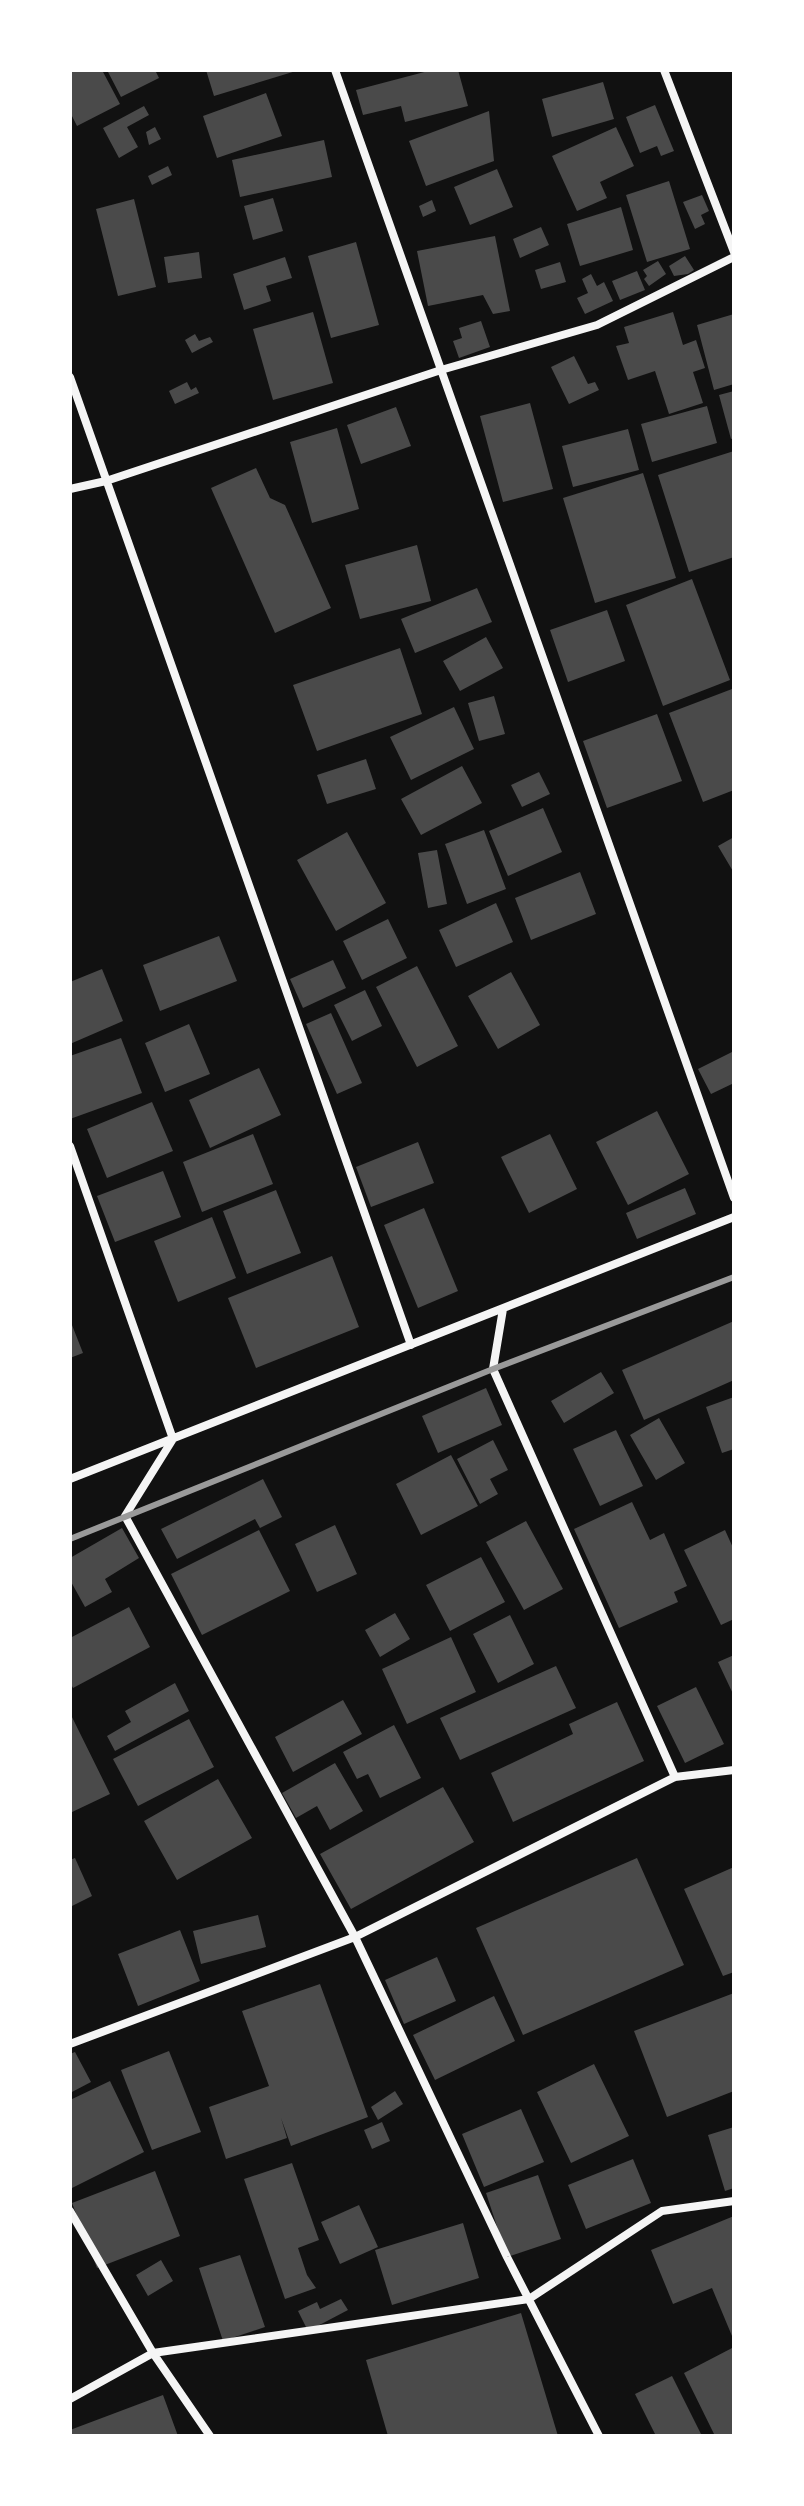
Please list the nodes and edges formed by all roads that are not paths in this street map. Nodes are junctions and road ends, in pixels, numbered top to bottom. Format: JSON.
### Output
{"nodes":[{"id":1,"x":335,"y":70,"type":"edge"},
{"id":2,"x":664,"y":70,"type":"edge"},
{"id":3,"x":734,"y":254,"type":"edge"},
{"id":4,"x":441,"y":370,"type":"junction"},
{"id":5,"x":70,"y":377,"type":"edge"},
{"id":6,"x":106,"y":481,"type":"junction"},
{"id":7,"x":70,"y":489,"type":"edge"},
{"id":8,"x":70,"y":1146,"type":"edge"},
{"id":9,"x":734,"y":1198,"type":"edge"},
{"id":10,"x":734,"y":1217,"type":"edge"},
{"id":11,"x":503,"y":1309,"type":"junction"},
{"id":12,"x":411,"y":1345,"type":"junction"},
{"id":13,"x":173,"y":1439,"type":"junction"},
{"id":14,"x":70,"y":1479,"type":"edge"},
{"id":15,"x":734,"y":1770,"type":"edge"},
{"id":16,"x":675,"y":1777,"type":"junction"},
{"id":17,"x":355,"y":1937,"type":"junction"},
{"id":18,"x":70,"y":2044,"type":"edge"},
{"id":19,"x":734,"y":2201,"type":"edge"},
{"id":20,"x":70,"y":2211,"type":"edge"},
{"id":21,"x":529,"y":2299,"type":"junction"},
{"id":22,"x":153,"y":2353,"type":"junction"},
{"id":23,"x":70,"y":2399,"type":"edge"},
{"id":24,"x":210,"y":2436,"type":"edge"},
{"id":25,"x":599,"y":2436,"type":"edge"}],
"edges":[{"from":1,"to":4,"type":"street"},
{"from":2,"to":3,"type":"street"},
{"from":3,"to":4,"type":"street"},
{"from":4,"to":6,"type":"street"},
{"from":4,"to":9,"type":"street"},
{"from":5,"to":6,"type":"street"},
{"from":6,"to":7,"type":"street"},
{"from":6,"to":12,"type":"street"},
{"from":8,"to":13,"type":"street"},
{"from":10,"to":11,"type":"street"},
{"from":11,"to":12,"type":"street"},
{"from":11,"to":16,"type":"street"},
{"from":12,"to":13,"type":"street"},
{"from":13,"to":14,"type":"street"},
{"from":13,"to":17,"type":"street"},
{"from":15,"to":16,"type":"street"},
{"from":16,"to":17,"type":"street"},
{"from":17,"to":18,"type":"street"},
{"from":17,"to":21,"type":"street"},
{"from":19,"to":21,"type":"street"},
{"from":20,"to":22,"type":"street"},
{"from":21,"to":22,"type":"street"},
{"from":21,"to":25,"type":"street"},
{"from":22,"to":23,"type":"street"},
{"from":22,"to":24,"type":"street"}]}
